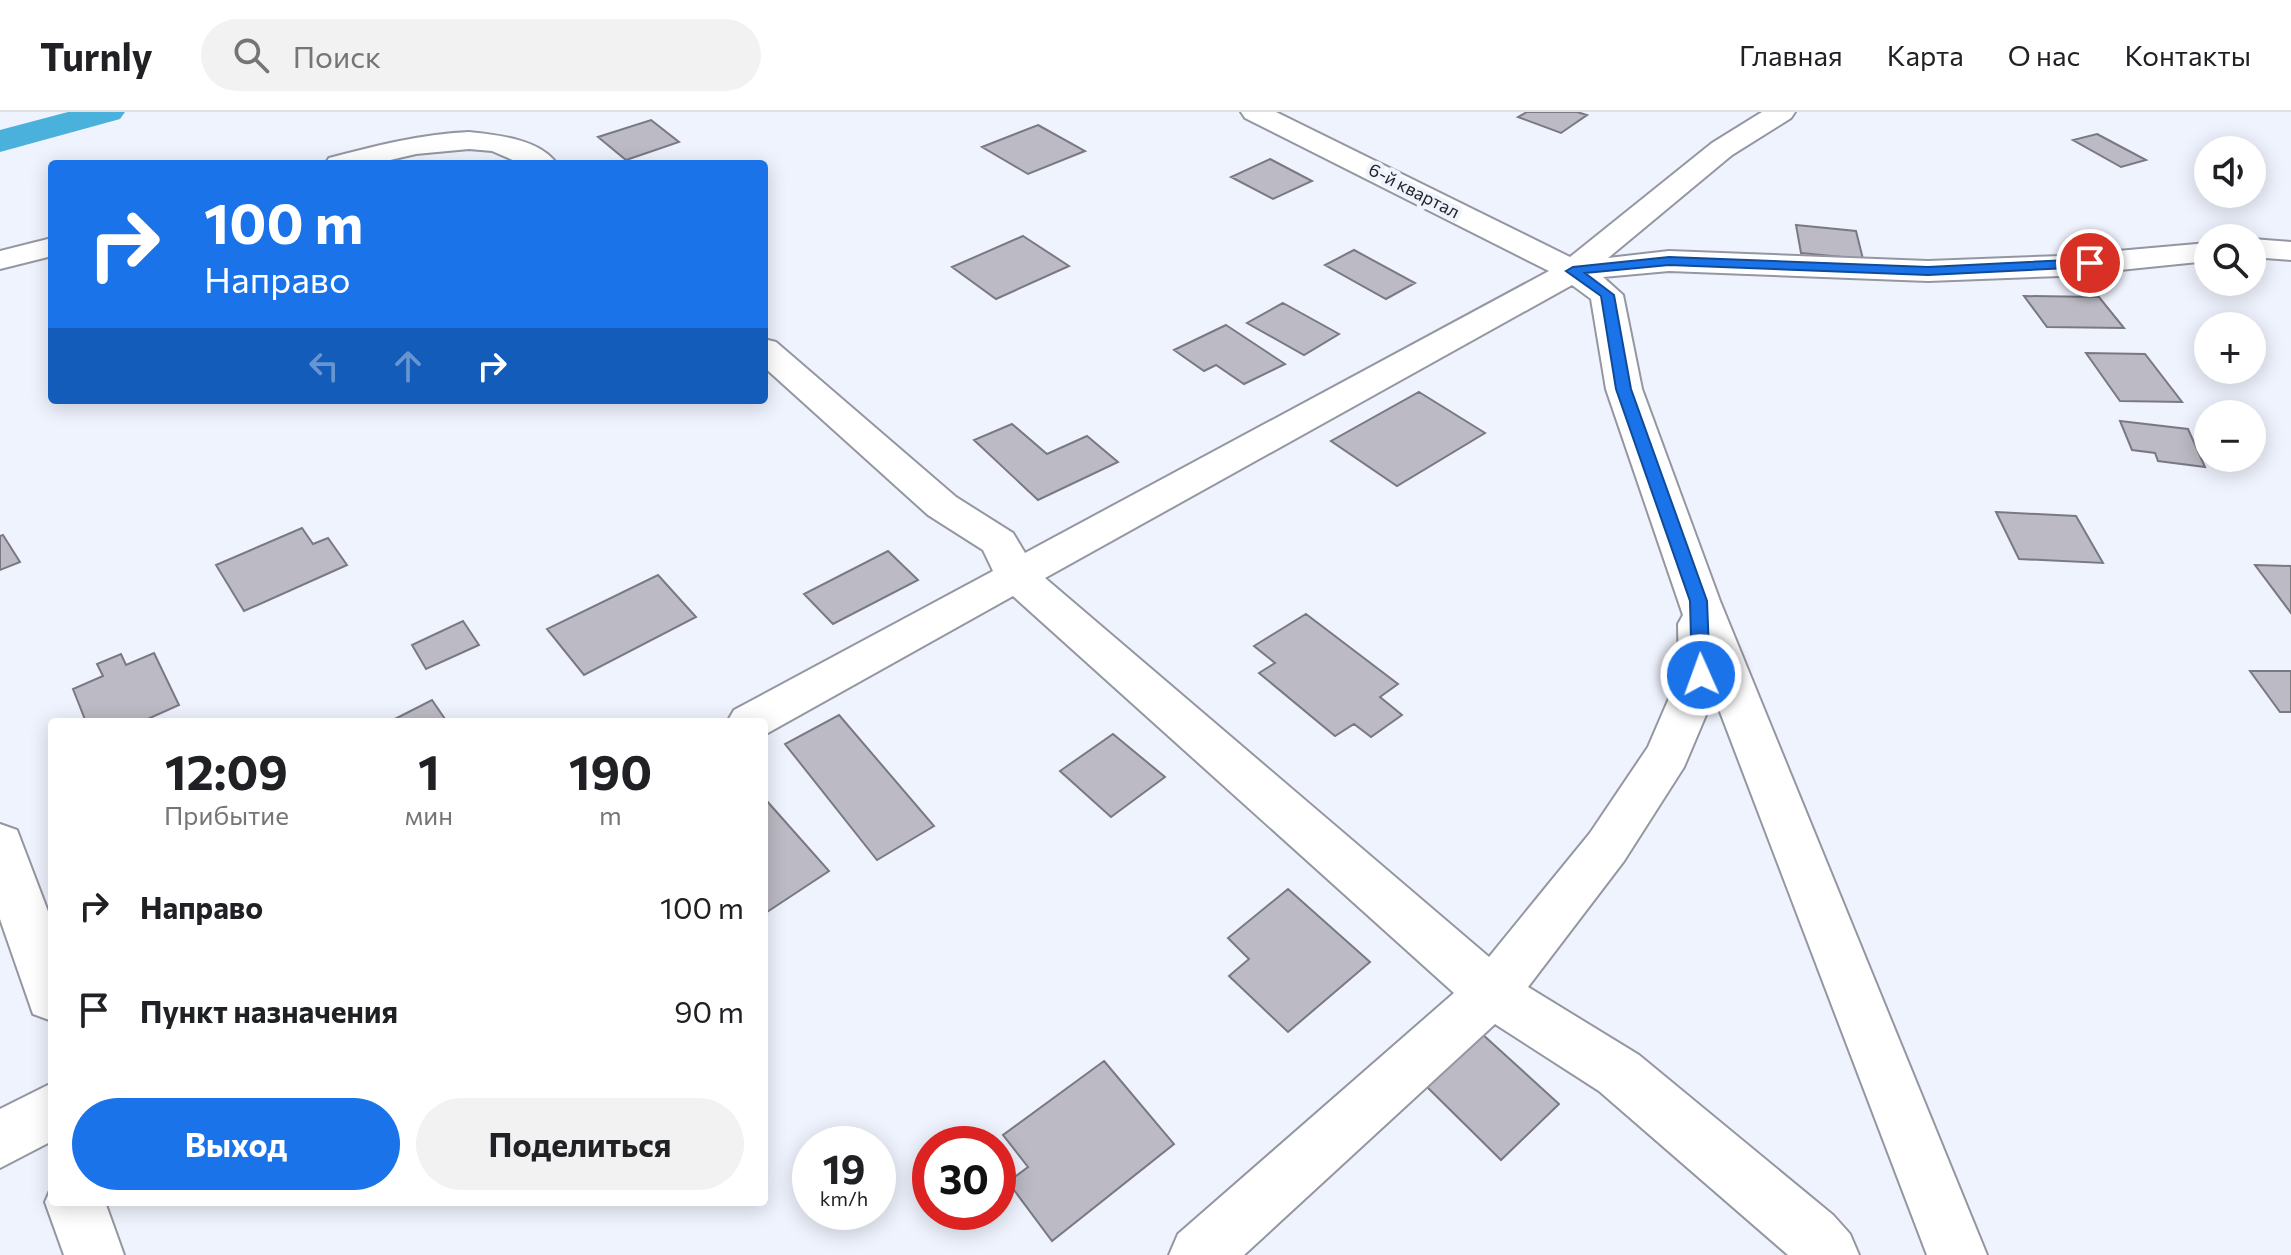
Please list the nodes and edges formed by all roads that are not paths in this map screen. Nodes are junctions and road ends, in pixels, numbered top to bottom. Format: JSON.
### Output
{"nodes":[{"id":1,"x":1255,"y":112,"type":"edge"},
{"id":2,"x":1781,"y":112,"type":"edge"},
{"id":3,"x":355,"y":160,"type":"edge"},
{"id":4,"x":534,"y":160,"type":"edge"},
{"id":5,"x":48,"y":248,"type":"edge"},
{"id":6,"x":2266,"y":249,"type":"edge"},
{"id":7,"x":2291,"y":251,"type":"edge"},
{"id":8,"x":2194,"y":253,"type":"edge"},
{"id":9,"x":0,"y":260,"type":"edge"},
{"id":10,"x":1573,"y":271,"type":"junction"},
{"id":11,"x":768,"y":353,"type":"edge"},
{"id":12,"x":1015,"y":575,"type":"junction"},
{"id":13,"x":1699,"y":601,"type":"junction"},
{"id":14,"x":757,"y":718,"type":"edge"},
{"id":15,"x":0,"y":844,"type":"edge"},
{"id":16,"x":48,"y":985,"type":"edge"},
{"id":17,"x":1492,"y":993,"type":"junction"},
{"id":18,"x":76,"y":1206,"type":"edge"},
{"id":19,"x":94,"y":1255,"type":"edge"},
{"id":20,"x":1199,"y":1255,"type":"edge"},
{"id":21,"x":1829,"y":1255,"type":"edge"},
{"id":22,"x":1957,"y":1255,"type":"edge"}],
"edges":[{"from":1,"to":10,"type":"street","name":"6-й квартал"},
{"from":2,"to":10,"type":"street"},
{"from":3,"to":4,"type":"street"},
{"from":5,"to":9,"type":"street"},
{"from":6,"to":7,"type":"street"},
{"from":8,"to":10,"type":"street"},
{"from":10,"to":12,"type":"street"},
{"from":10,"to":13,"type":"street","name":"6-й квартал"},
{"from":11,"to":12,"type":"street"},
{"from":12,"to":14,"type":"street"},
{"from":12,"to":17,"type":"street"},
{"from":13,"to":17,"type":"street"},
{"from":13,"to":22,"type":"street","name":"6-й квартал"},
{"from":15,"to":16,"type":"street"},
{"from":17,"to":20,"type":"street"},
{"from":17,"to":21,"type":"street"},
{"from":18,"to":19,"type":"street"}]}
